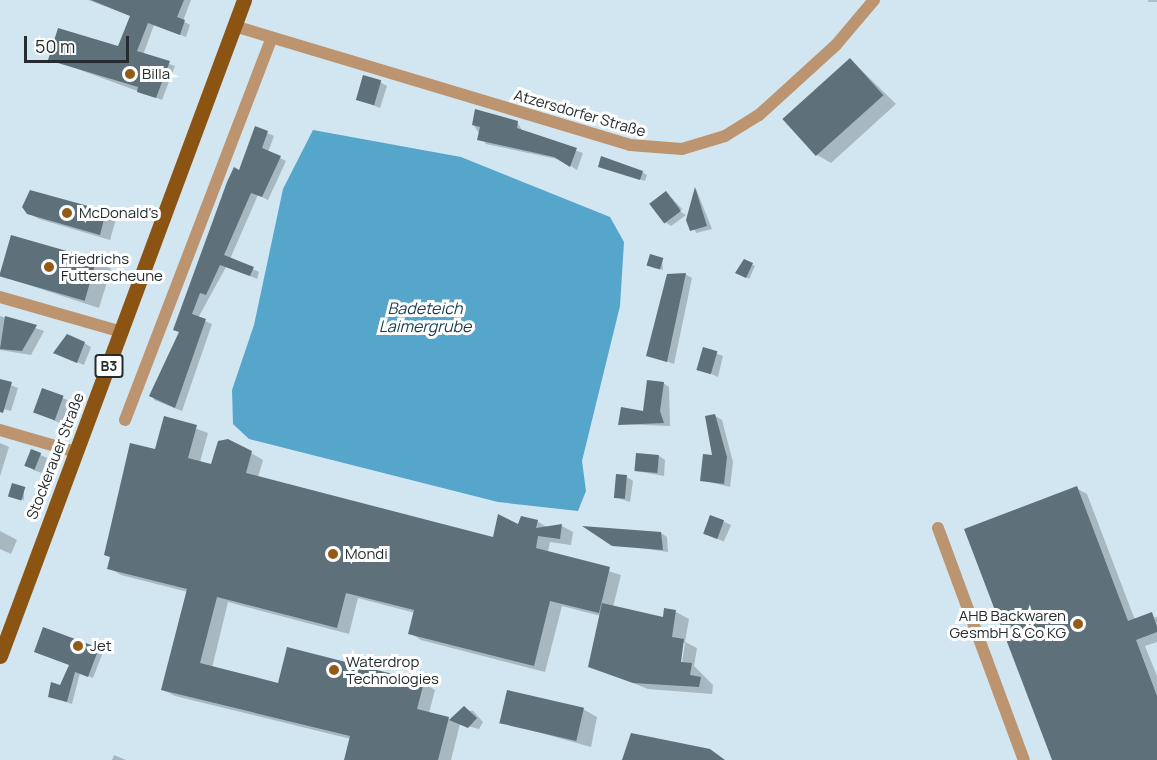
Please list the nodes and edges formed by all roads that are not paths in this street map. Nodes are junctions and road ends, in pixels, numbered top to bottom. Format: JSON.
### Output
{"nodes":[{"id":1,"x":244,"y":0,"type":"edge"},
{"id":2,"x":874,"y":0,"type":"edge"},
{"id":3,"x":234,"y":26,"type":"junction"},
{"id":4,"x":272,"y":38,"type":"junction"},
{"id":5,"x":0,"y":297,"type":"edge"},
{"id":6,"x":122,"y":332,"type":"junction"},
{"id":7,"x":125,"y":420,"type":"dead end"},
{"id":8,"x":0,"y":430,"type":"edge"},
{"id":9,"x":76,"y":452,"type":"junction"},
{"id":10,"x":938,"y":528,"type":"dead end"},
{"id":11,"x":4,"y":635,"type":"edge"},
{"id":12,"x":0,"y":656,"type":"edge"},
{"id":13,"x":1024,"y":760,"type":"edge"}],
"edges":[{"from":1,"to":3,"type":"main road","number":"B3"},
{"from":2,"to":4,"type":"street","name":"Atzersdorfer Straße"},
{"from":3,"to":4,"type":"street","name":"Atzersdorfer Straße"},
{"from":3,"to":6,"type":"main road","name":"Stockerauer Straße","number":"B3"},
{"from":4,"to":7,"type":"street"},
{"from":5,"to":6,"type":"street"},
{"from":6,"to":9,"type":"main road","name":"Stockerauer Straße","number":"B3"},
{"from":8,"to":9,"type":"street"},
{"from":9,"to":11,"type":"main road","name":"Stockerauer Straße","number":"B3"},
{"from":10,"to":13,"type":"street"},
{"from":11,"to":12,"type":"main road","name":"Stockerauer Straße","number":"B3"}]}
